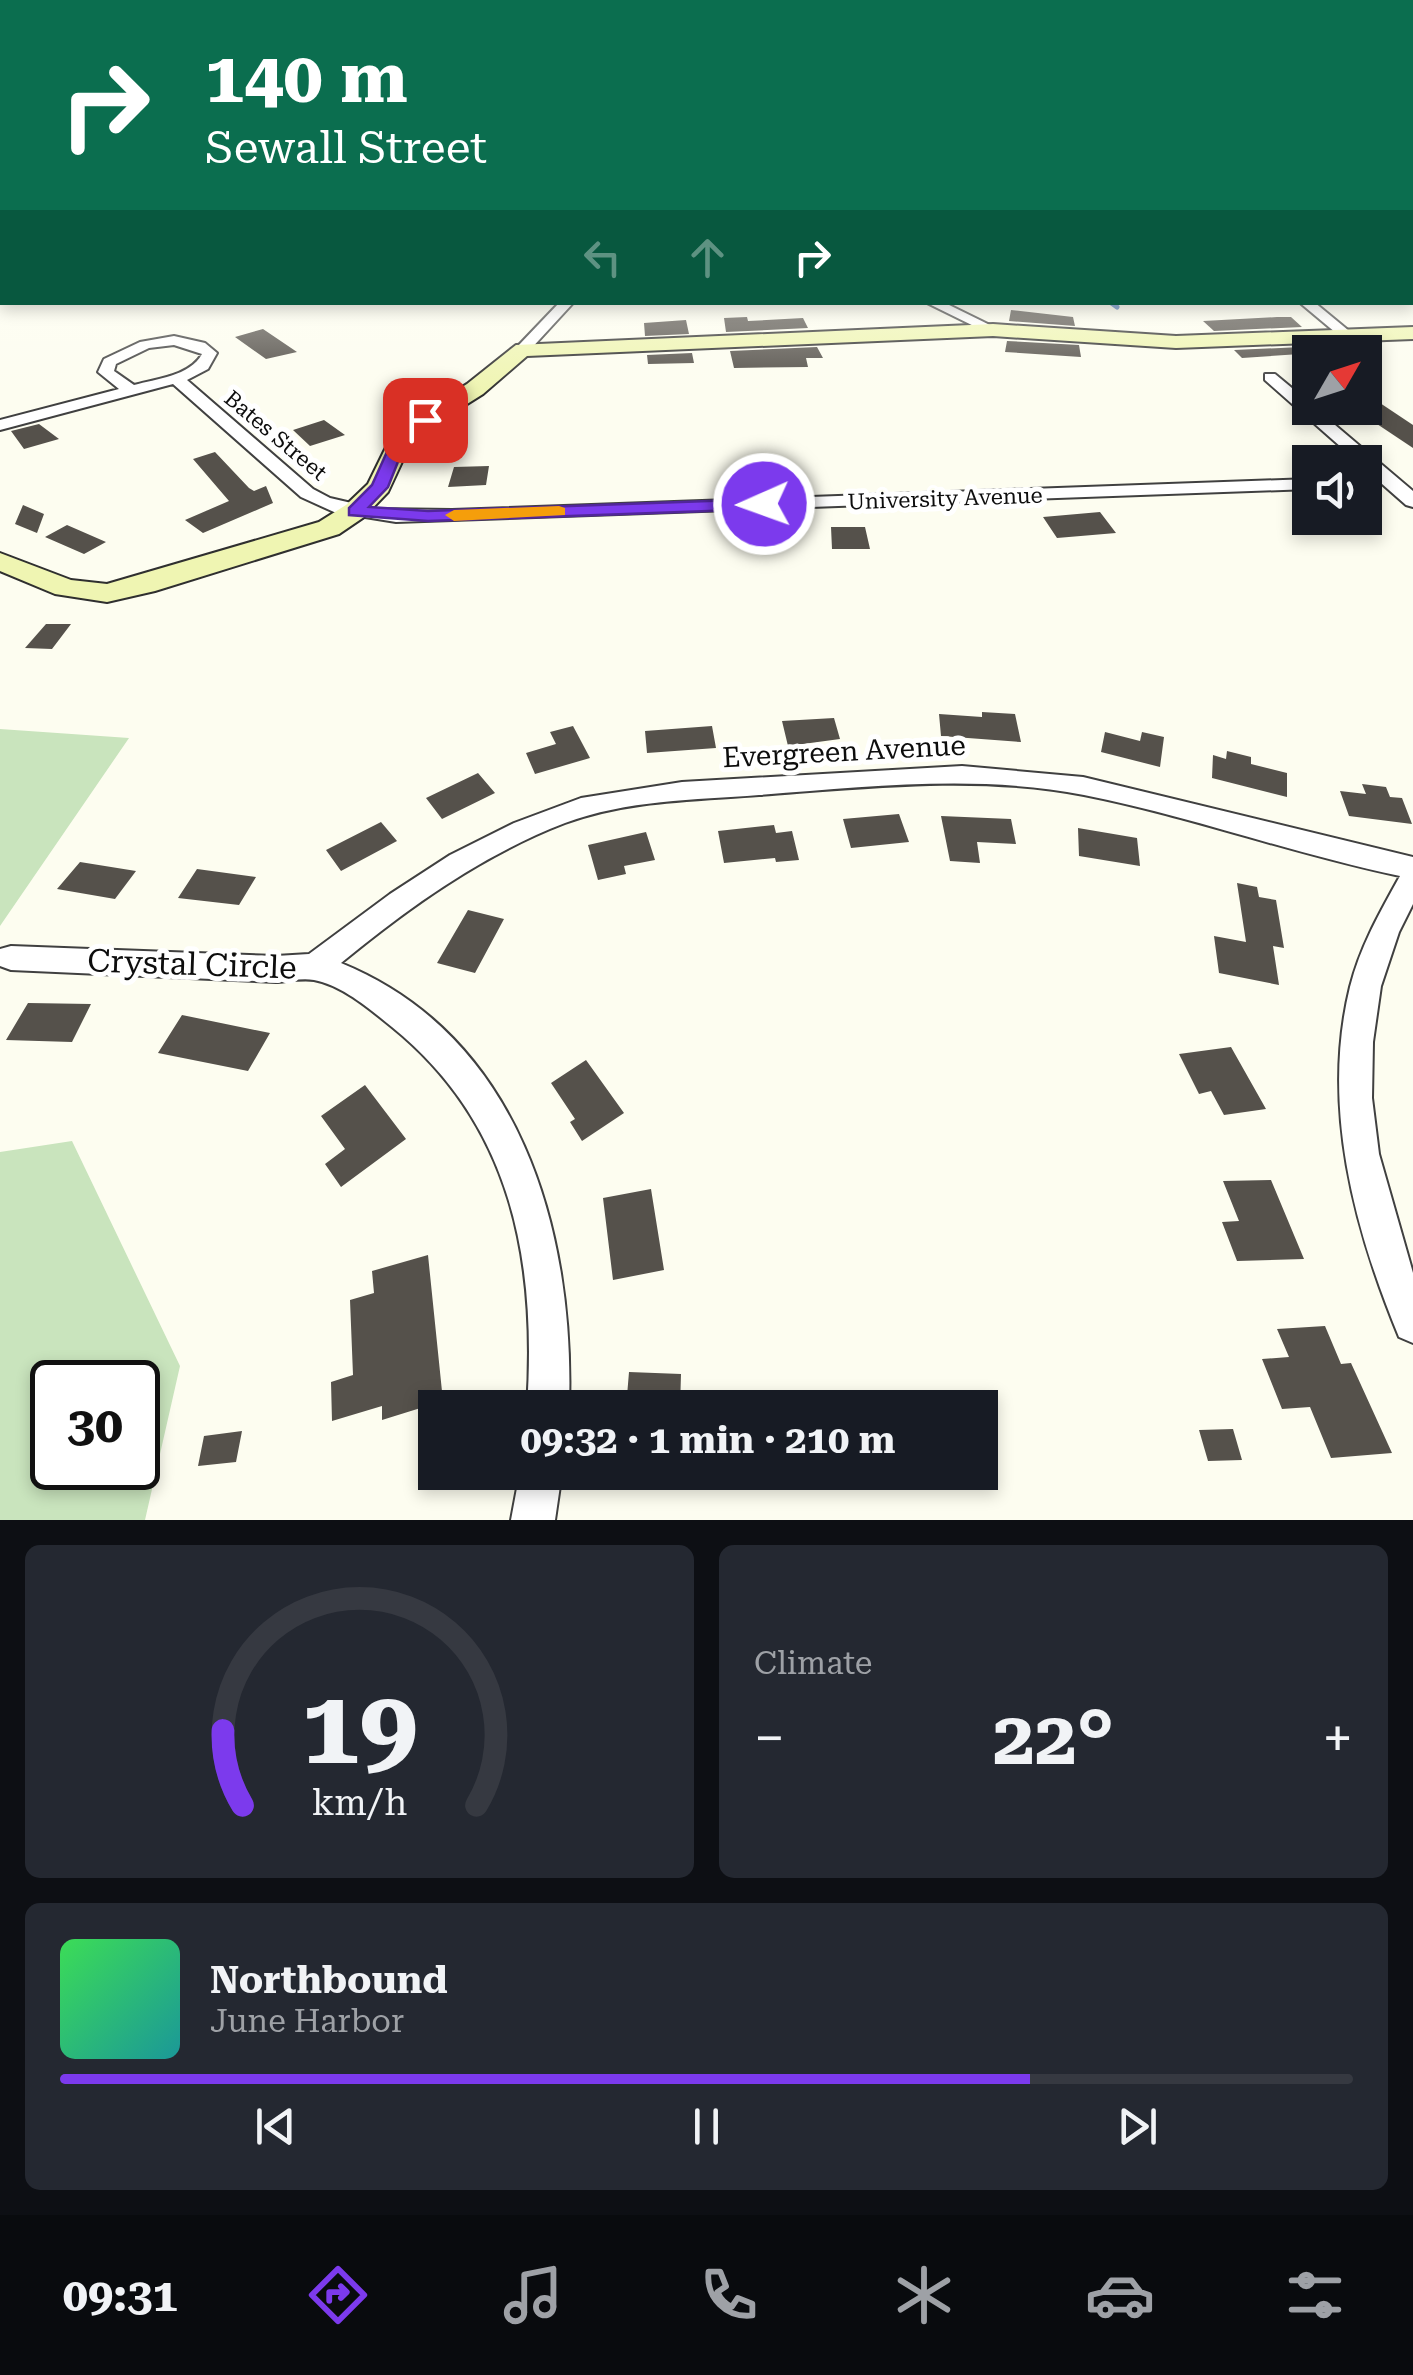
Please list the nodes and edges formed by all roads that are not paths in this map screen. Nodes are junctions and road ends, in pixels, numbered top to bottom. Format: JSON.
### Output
{"nodes":[{"id":1,"x":565,"y":305,"type":"edge"},
{"id":2,"x":937,"y":305,"type":"edge"},
{"id":3,"x":1309,"y":305,"type":"edge"},
{"id":4,"x":992,"y":330,"type":"junction"},
{"id":5,"x":1413,"y":333,"type":"edge"},
{"id":6,"x":1346,"y":335,"type":"edge"},
{"id":7,"x":1369,"y":335,"type":"edge"},
{"id":8,"x":1292,"y":338,"type":"edge"},
{"id":9,"x":522,"y":350,"type":"junction"},
{"id":10,"x":1270,"y":377,"type":"dead end"},
{"id":11,"x":176,"y":378,"type":"junction"},
{"id":12,"x":131,"y":390,"type":"junction"},
{"id":13,"x":0,"y":425,"type":"edge"},
{"id":14,"x":1382,"y":481,"type":"edge"},
{"id":15,"x":1391,"y":481,"type":"junction"},
{"id":16,"x":1292,"y":485,"type":"edge"},
{"id":17,"x":1413,"y":500,"type":"edge"},
{"id":18,"x":356,"y":511,"type":"junction"},
{"id":19,"x":0,"y":561,"type":"edge"},
{"id":20,"x":1413,"y":868,"type":"edge"},
{"id":21,"x":1413,"y":878,"type":"edge"},
{"id":22,"x":11,"y":958,"type":"dead end"},
{"id":23,"x":314,"y":967,"type":"junction"},
{"id":24,"x":1413,"y":1323,"type":"edge"},
{"id":25,"x":548,"y":1390,"type":"edge"},
{"id":26,"x":537,"y":1490,"type":"edge"},
{"id":27,"x":533,"y":1520,"type":"edge"}],
"edges":[{"from":1,"to":9,"type":"street"},
{"from":2,"to":4,"type":"street"},
{"from":3,"to":6,"type":"street"},
{"from":4,"to":8,"type":"street"},
{"from":4,"to":9,"type":"street"},
{"from":5,"to":7,"type":"street"},
{"from":9,"to":18,"type":"street"},
{"from":10,"to":15,"type":"street"},
{"from":11,"to":12,"type":"street"},
{"from":11,"to":12,"type":"street"},
{"from":11,"to":18,"type":"street","name":"Bates Street"},
{"from":12,"to":13,"type":"street"},
{"from":14,"to":15,"type":"street"},
{"from":15,"to":17,"type":"street"},
{"from":16,"to":18,"type":"street","name":"University Avenue"},
{"from":18,"to":19,"type":"street"},
{"from":20,"to":23,"type":"street","name":"Evergreen Avenue"},
{"from":21,"to":24,"type":"street"},
{"from":22,"to":23,"type":"street","name":"Crystal Circle"},
{"from":23,"to":25,"type":"street","name":"Crystal Circle"},
{"from":26,"to":27,"type":"street"}]}
